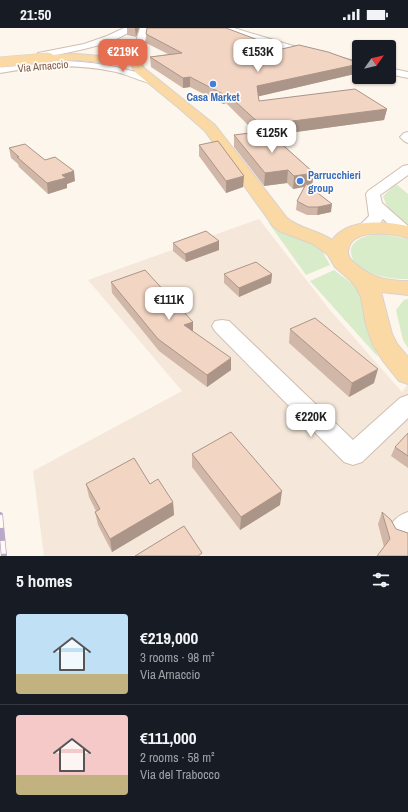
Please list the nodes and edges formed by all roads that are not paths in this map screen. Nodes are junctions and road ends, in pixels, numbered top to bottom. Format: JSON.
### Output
{"nodes":[{"id":1,"x":130,"y":28,"type":"edge"},
{"id":2,"x":144,"y":28,"type":"edge"},
{"id":3,"x":226,"y":28,"type":"edge"},
{"id":4,"x":19,"y":60,"type":"dead end"},
{"id":5,"x":112,"y":60,"type":"junction"},
{"id":6,"x":137,"y":62,"type":"junction"},
{"id":7,"x":352,"y":63,"type":"edge"},
{"id":8,"x":3,"y":67,"type":"edge"},
{"id":9,"x":396,"y":72,"type":"edge"},
{"id":10,"x":408,"y":75,"type":"edge"},
{"id":11,"x":150,"y":80,"type":"junction"},
{"id":12,"x":408,"y":136,"type":"edge"},
{"id":13,"x":408,"y":139,"type":"edge"},
{"id":14,"x":408,"y":169,"type":"edge"},
{"id":15,"x":376,"y":206,"type":"junction"},
{"id":16,"x":406,"y":231,"type":"edge"},
{"id":17,"x":350,"y":239,"type":"junction"},
{"id":18,"x":359,"y":277,"type":"junction"},
{"id":19,"x":408,"y":288,"type":"edge"},
{"id":20,"x":222,"y":326,"type":"dead end"},
{"id":21,"x":403,"y":367,"type":"edge"},
{"id":22,"x":408,"y":404,"type":"edge"}],
"edges":[{"from":1,"to":4,"type":"street","name":"Via Arnaccio"},
{"from":2,"to":6,"type":"main road"},
{"from":3,"to":7,"type":"street"},
{"from":5,"to":6,"type":"main road"},
{"from":5,"to":6,"type":"main road","name":"Via Arnaccio"},
{"from":5,"to":8,"type":"main road","name":"Via Arnaccio","bridge":true},
{"from":6,"to":11,"type":"main road"},
{"from":8,"to":11,"type":"street","name":"Via Arnaccio"},
{"from":9,"to":10,"type":"street"},
{"from":11,"to":17,"type":"main road"},
{"from":12,"to":13,"type":"street"},
{"from":14,"to":15,"type":"street"},
{"from":15,"to":16,"type":"street"},
{"from":15,"to":17,"type":"street"},
{"from":16,"to":17,"type":"main road"},
{"from":17,"to":18,"type":"main road"},
{"from":18,"to":19,"type":"main road"},
{"from":18,"to":21,"type":"main road"},
{"from":19,"to":21,"type":"main road"},
{"from":20,"to":22,"type":"street"}]}
